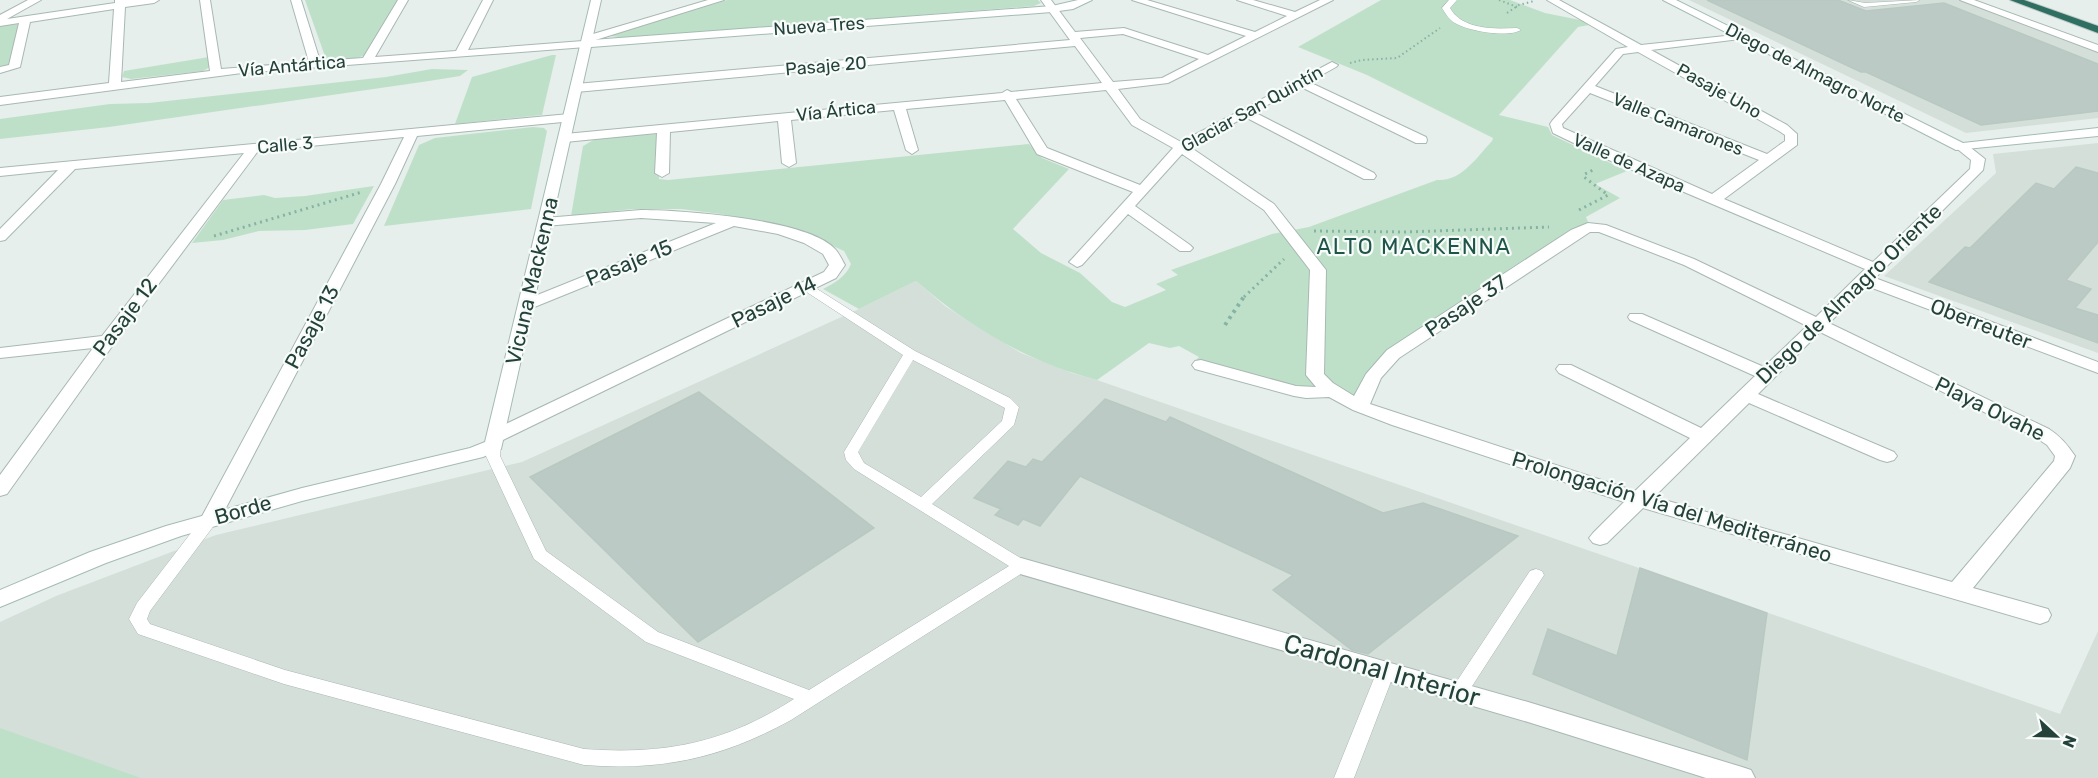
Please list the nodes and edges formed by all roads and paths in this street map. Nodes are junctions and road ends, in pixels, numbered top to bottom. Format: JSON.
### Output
{"nodes":[{"id":1,"x":36,"y":0,"type":"edge"},
{"id":2,"x":154,"y":0,"type":"edge"},
{"id":3,"x":205,"y":0,"type":"edge"},
{"id":4,"x":296,"y":0,"type":"edge"},
{"id":5,"x":403,"y":0,"type":"edge"},
{"id":6,"x":488,"y":0,"type":"edge"},
{"id":7,"x":596,"y":0,"type":"edge"},
{"id":8,"x":719,"y":0,"type":"edge"},
{"id":9,"x":1088,"y":0,"type":"edge"},
{"id":10,"x":1137,"y":0,"type":"edge"},
{"id":11,"x":1242,"y":0,"type":"edge"},
{"id":12,"x":1328,"y":0,"type":"edge"},
{"id":13,"x":1453,"y":0,"type":"edge"},
{"id":14,"x":1499,"y":0,"type":"edge"},
{"id":15,"x":1547,"y":0,"type":"edge"},
{"id":16,"x":1552,"y":0,"type":"edge"},
{"id":17,"x":1668,"y":0,"type":"edge"},
{"id":18,"x":1852,"y":0,"type":"edge"},
{"id":19,"x":1916,"y":0,"type":"edge"},
{"id":20,"x":1965,"y":0,"type":"edge"},
{"id":21,"x":2015,"y":0,"type":"edge"},
{"id":22,"x":2042,"y":0,"type":"edge"},
{"id":23,"x":1534,"y":1,"type":"edge"},
{"id":24,"x":704,"y":2,"type":"edge"},
{"id":25,"x":120,"y":3,"type":"edge"},
{"id":26,"x":1049,"y":4,"type":"edge"},
{"id":27,"x":1517,"y":7,"type":"junction"},
{"id":28,"x":1507,"y":14,"type":"dead end"},
{"id":29,"x":1297,"y":16,"type":"junction"},
{"id":30,"x":25,"y":19,"type":"junction"},
{"id":31,"x":2098,"y":20,"type":"edge"},
{"id":32,"x":0,"y":21,"type":"edge"},
{"id":33,"x":1481,"y":28,"type":"junction"},
{"id":34,"x":1517,"y":30,"type":"dead end"},
{"id":35,"x":2098,"y":30,"type":"edge"},
{"id":36,"x":1257,"y":36,"type":"junction"},
{"id":37,"x":1740,"y":36,"type":"junction"},
{"id":38,"x":1073,"y":40,"type":"junction"},
{"id":39,"x":586,"y":42,"type":"junction"},
{"id":40,"x":1639,"y":46,"type":"junction"},
{"id":41,"x":2098,"y":50,"type":"edge"},
{"id":42,"x":461,"y":52,"type":"junction"},
{"id":43,"x":1209,"y":59,"type":"junction"},
{"id":44,"x":368,"y":60,"type":"junction"},
{"id":45,"x":315,"y":64,"type":"junction"},
{"id":46,"x":1327,"y":67,"type":"joint"},
{"id":47,"x":0,"y":70,"type":"edge"},
{"id":48,"x":216,"y":73,"type":"junction"},
{"id":49,"x":1300,"y":82,"type":"junction"},
{"id":50,"x":115,"y":85,"type":"junction"},
{"id":51,"x":1108,"y":85,"type":"junction"},
{"id":52,"x":576,"y":88,"type":"junction"},
{"id":53,"x":1589,"y":88,"type":"junction"},
{"id":54,"x":1007,"y":94,"type":"junction"},
{"id":55,"x":0,"y":101,"type":"edge"},
{"id":56,"x":899,"y":105,"type":"junction"},
{"id":57,"x":1245,"y":112,"type":"junction"},
{"id":58,"x":784,"y":116,"type":"junction"},
{"id":59,"x":569,"y":118,"type":"junction"},
{"id":60,"x":664,"y":128,"type":"junction"},
{"id":61,"x":2098,"y":132,"type":"edge"},
{"id":62,"x":412,"y":133,"type":"junction"},
{"id":63,"x":565,"y":138,"type":"junction"},
{"id":64,"x":1421,"y":140,"type":"dead end"},
{"id":65,"x":1180,"y":147,"type":"junction"},
{"id":66,"x":1961,"y":147,"type":"junction"},
{"id":67,"x":254,"y":148,"type":"junction"},
{"id":68,"x":912,"y":150,"type":"dead end"},
{"id":69,"x":1616,"y":158,"type":"junction"},
{"id":70,"x":1768,"y":159,"type":"junction"},
{"id":71,"x":789,"y":163,"type":"dead end"},
{"id":72,"x":71,"y":165,"type":"junction"},
{"id":73,"x":0,"y":172,"type":"edge"},
{"id":74,"x":662,"y":173,"type":"dead end"},
{"id":75,"x":1369,"y":176,"type":"dead end"},
{"id":76,"x":388,"y":184,"type":"junction"},
{"id":77,"x":1141,"y":190,"type":"junction"},
{"id":78,"x":1713,"y":200,"type":"junction"},
{"id":79,"x":1126,"y":206,"type":"junction"},
{"id":80,"x":732,"y":221,"type":"junction"},
{"id":81,"x":545,"y":222,"type":"junction"},
{"id":82,"x":1593,"y":226,"type":"junction"},
{"id":83,"x":1541,"y":227,"type":"dead end"},
{"id":84,"x":2,"y":234,"type":"edge"},
{"id":85,"x":1292,"y":234,"type":"junction"},
{"id":86,"x":182,"y":243,"type":"junction"},
{"id":87,"x":1185,"y":248,"type":"dead end"},
{"id":88,"x":1303,"y":248,"type":"junction"},
{"id":89,"x":1077,"y":262,"type":"dead end"},
{"id":90,"x":1869,"y":274,"type":"junction"},
{"id":91,"x":806,"y":286,"type":"junction"},
{"id":92,"x":526,"y":305,"type":"junction"},
{"id":93,"x":1636,"y":317,"type":"dead end"},
{"id":94,"x":1226,"y":325,"type":"dead end"},
{"id":95,"x":1817,"y":325,"type":"junction"},
{"id":96,"x":107,"y":341,"type":"junction"},
{"id":97,"x":0,"y":352,"type":"edge"},
{"id":98,"x":910,"y":354,"type":"junction"},
{"id":99,"x":1201,"y":365,"type":"dead end"},
{"id":100,"x":2098,"y":368,"type":"edge"},
{"id":101,"x":1565,"y":369,"type":"dead end"},
{"id":102,"x":1766,"y":374,"type":"junction"},
{"id":103,"x":1330,"y":390,"type":"junction"},
{"id":104,"x":1746,"y":394,"type":"junction"},
{"id":105,"x":1360,"y":406,"type":"junction"},
{"id":106,"x":1703,"y":437,"type":"junction"},
{"id":107,"x":495,"y":441,"type":"junction"},
{"id":108,"x":1887,"y":456,"type":"dead end"},
{"id":109,"x":0,"y":489,"type":"edge"},
{"id":110,"x":1638,"y":499,"type":"junction"},
{"id":111,"x":922,"y":505,"type":"junction"},
{"id":112,"x":210,"y":520,"type":"junction"},
{"id":113,"x":1600,"y":538,"type":"dead end"},
{"id":114,"x":1021,"y":566,"type":"junction"},
{"id":115,"x":1536,"y":575,"type":"dead end"},
{"id":116,"x":1957,"y":592,"type":"junction"},
{"id":117,"x":0,"y":599,"type":"edge"},
{"id":118,"x":2040,"y":615,"type":"dead end"},
{"id":119,"x":1386,"y":671,"type":"junction"},
{"id":120,"x":1459,"y":692,"type":"junction"},
{"id":121,"x":812,"y":698,"type":"junction"},
{"id":122,"x":1344,"y":778,"type":"edge"},
{"id":123,"x":1742,"y":778,"type":"edge"}],
"edges":[{"from":1,"to":32,"type":"street"},
{"from":2,"to":25,"type":"street"},
{"from":3,"to":48,"type":"street"},
{"from":4,"to":45,"type":"street"},
{"from":5,"to":44,"type":"street"},
{"from":6,"to":42,"type":"street"},
{"from":7,"to":39,"type":"street","name":"Vicuna Mackenna"},
{"from":8,"to":24,"type":"street"},
{"from":9,"to":26,"type":"street"},
{"from":10,"to":36,"type":"street"},
{"from":11,"to":29,"type":"street"},
{"from":12,"to":29,"type":"street","name":"Vía Ártica"},
{"from":13,"to":33,"type":"lane"},
{"from":14,"to":27,"type":"path"},
{"from":15,"to":23,"type":"street"},
{"from":16,"to":40,"type":"street","name":"Pasaje Uno"},
{"from":17,"to":37,"type":"street","name":"Diego de Almagro Norte"},
{"from":18,"to":19,"type":"lane"},
{"from":20,"to":41,"type":"street"},
{"from":21,"to":35,"type":"highway"},
{"from":22,"to":31,"type":"highway"},
{"from":23,"to":27,"type":"path"},
{"from":24,"to":39,"type":"street"},
{"from":25,"to":30,"type":"street"},
{"from":25,"to":50,"type":"street"},
{"from":26,"to":38,"type":"street"},
{"from":26,"to":39,"type":"street","name":"Nueva Tres"},
{"from":27,"to":28,"type":"path"},
{"from":29,"to":36,"type":"street","name":"Vía Ártica"},
{"from":30,"to":32,"type":"street"},
{"from":30,"to":47,"type":"street"},
{"from":33,"to":34,"type":"lane"},
{"from":33,"to":46,"type":"path"},
{"from":36,"to":43,"type":"street","name":"Vía Ártica"},
{"from":37,"to":40,"type":"street","name":"Valle de Azapa"},
{"from":37,"to":66,"type":"street","name":"Diego de Almagro Norte"},
{"from":38,"to":43,"type":"street","name":"Pasaje 20"},
{"from":38,"to":51,"type":"street"},
{"from":38,"to":52,"type":"street","name":"Pasaje 20"},
{"from":39,"to":42,"type":"street","name":"Vía Antártica"},
{"from":39,"to":52,"type":"street","name":"Vicuna Mackenna"},
{"from":40,"to":53,"type":"street","name":"Valle de Azapa"},
{"from":40,"to":70,"type":"street","name":"Pasaje Uno"},
{"from":42,"to":44,"type":"street","name":"Vía Antártica"},
{"from":43,"to":51,"type":"street","name":"Vía Ártica"},
{"from":44,"to":45,"type":"street","name":"Vía Antártica"},
{"from":45,"to":48,"type":"street","name":"Vía Antártica"},
{"from":46,"to":49,"type":"street","name":"Glaciar San Quintín"},
{"from":48,"to":50,"type":"street","name":"Vía Antártica"},
{"from":49,"to":57,"type":"street","name":"Glaciar San Quintín"},
{"from":49,"to":64,"type":"street"},
{"from":50,"to":55,"type":"street","name":"Vía Antártica"},
{"from":51,"to":54,"type":"street","name":"Vía Ártica"},
{"from":51,"to":65,"type":"street"},
{"from":52,"to":59,"type":"street","name":"Vicuna Mackenna"},
{"from":53,"to":69,"type":"street","name":"Valle de Azapa"},
{"from":53,"to":70,"type":"street","name":"Valle Camarones"},
{"from":54,"to":56,"type":"street","name":"Vía Ártica"},
{"from":54,"to":77,"type":"street"},
{"from":56,"to":58,"type":"street","name":"Vía Ártica"},
{"from":56,"to":68,"type":"street"},
{"from":57,"to":65,"type":"street","name":"Glaciar San Quintín"},
{"from":57,"to":75,"type":"street"},
{"from":58,"to":60,"type":"street","name":"Vía Ártica"},
{"from":58,"to":71,"type":"street"},
{"from":59,"to":62,"type":"street","name":"Calle 3"},
{"from":59,"to":63,"type":"street","name":"Vicuna Mackenna"},
{"from":60,"to":63,"type":"street","name":"Vía Ártica"},
{"from":60,"to":74,"type":"street"},
{"from":61,"to":66,"type":"street"},
{"from":62,"to":67,"type":"street","name":"Calle 3"},
{"from":62,"to":76,"type":"street","name":"Pasaje 13"},
{"from":63,"to":81,"type":"street","name":"Vicuna Mackenna"},
{"from":65,"to":77,"type":"street","name":"Glaciar San Quintín"},
{"from":65,"to":85,"type":"street"},
{"from":66,"to":90,"type":"street","name":"Diego de Almagro Oriente"},
{"from":67,"to":72,"type":"street","name":"Calle 3"},
{"from":67,"to":86,"type":"street","name":"Pasaje 12"},
{"from":69,"to":78,"type":"street","name":"Valle de Azapa"},
{"from":69,"to":82,"type":"path"},
{"from":70,"to":78,"type":"street","name":"Pasaje Uno"},
{"from":72,"to":73,"type":"street","name":"Calle 3"},
{"from":72,"to":84,"type":"street"},
{"from":76,"to":86,"type":"path"},
{"from":76,"to":112,"type":"street","name":"Pasaje 13"},
{"from":77,"to":79,"type":"street","name":"Glaciar San Quintín"},
{"from":78,"to":90,"type":"street","name":"Valle de Azapa"},
{"from":79,"to":87,"type":"street"},
{"from":79,"to":89,"type":"street","name":"Glaciar San Quintín"},
{"from":80,"to":81,"type":"street","name":"Pasaje 14"},
{"from":80,"to":91,"type":"street","name":"Pasaje 14"},
{"from":80,"to":92,"type":"street","name":"Pasaje 15"},
{"from":81,"to":92,"type":"street","name":"Vicuna Mackenna"},
{"from":82,"to":95,"type":"street"},
{"from":82,"to":105,"type":"street","name":"Pasaje 37"},
{"from":83,"to":85,"type":"path"},
{"from":85,"to":88,"type":"street"},
{"from":86,"to":96,"type":"street","name":"Pasaje 12"},
{"from":88,"to":94,"type":"path"},
{"from":88,"to":103,"type":"street","name":"Prolongación Vía del Mediterráneo"},
{"from":90,"to":95,"type":"street","name":"Diego de Almagro Oriente"},
{"from":90,"to":100,"type":"street","name":"Oberreuter"},
{"from":91,"to":98,"type":"lane"},
{"from":91,"to":107,"type":"street","name":"Pasaje 14"},
{"from":92,"to":107,"type":"street","name":"Vicuna Mackenna"},
{"from":93,"to":102,"type":"street"},
{"from":95,"to":102,"type":"street","name":"Diego de Almagro Oriente"},
{"from":95,"to":116,"type":"street","name":"Playa Ovahe"},
{"from":96,"to":97,"type":"street"},
{"from":96,"to":109,"type":"street","name":"Pasaje 12"},
{"from":98,"to":111,"type":"lane"},
{"from":98,"to":111,"type":"lane"},
{"from":99,"to":103,"type":"street"},
{"from":101,"to":106,"type":"street"},
{"from":102,"to":104,"type":"street","name":"Diego de Almagro Oriente"},
{"from":103,"to":105,"type":"street","name":"Prolongación Vía del Mediterráneo"},
{"from":104,"to":106,"type":"street","name":"Diego de Almagro Oriente"},
{"from":104,"to":108,"type":"street"},
{"from":105,"to":110,"type":"street","name":"Prolongación Vía del Mediterráneo"},
{"from":106,"to":110,"type":"street","name":"Diego de Almagro Oriente"},
{"from":107,"to":112,"type":"street","name":"Borde"},
{"from":107,"to":121,"type":"lane"},
{"from":110,"to":113,"type":"street","name":"Diego de Almagro Oriente"},
{"from":110,"to":116,"type":"street","name":"Prolongación Vía del Mediterráneo"},
{"from":111,"to":114,"type":"lane"},
{"from":112,"to":117,"type":"street","name":"Borde"},
{"from":112,"to":121,"type":"lane"},
{"from":114,"to":119,"type":"street","name":"Cardonal Interior"},
{"from":114,"to":121,"type":"lane"},
{"from":115,"to":120,"type":"lane"},
{"from":116,"to":118,"type":"street","name":"Prolongación Vía del Mediterráneo"},
{"from":119,"to":120,"type":"street","name":"Cardonal Interior"},
{"from":119,"to":122,"type":"lane"},
{"from":120,"to":123,"type":"street","name":"Cardonal Interior"}]}
